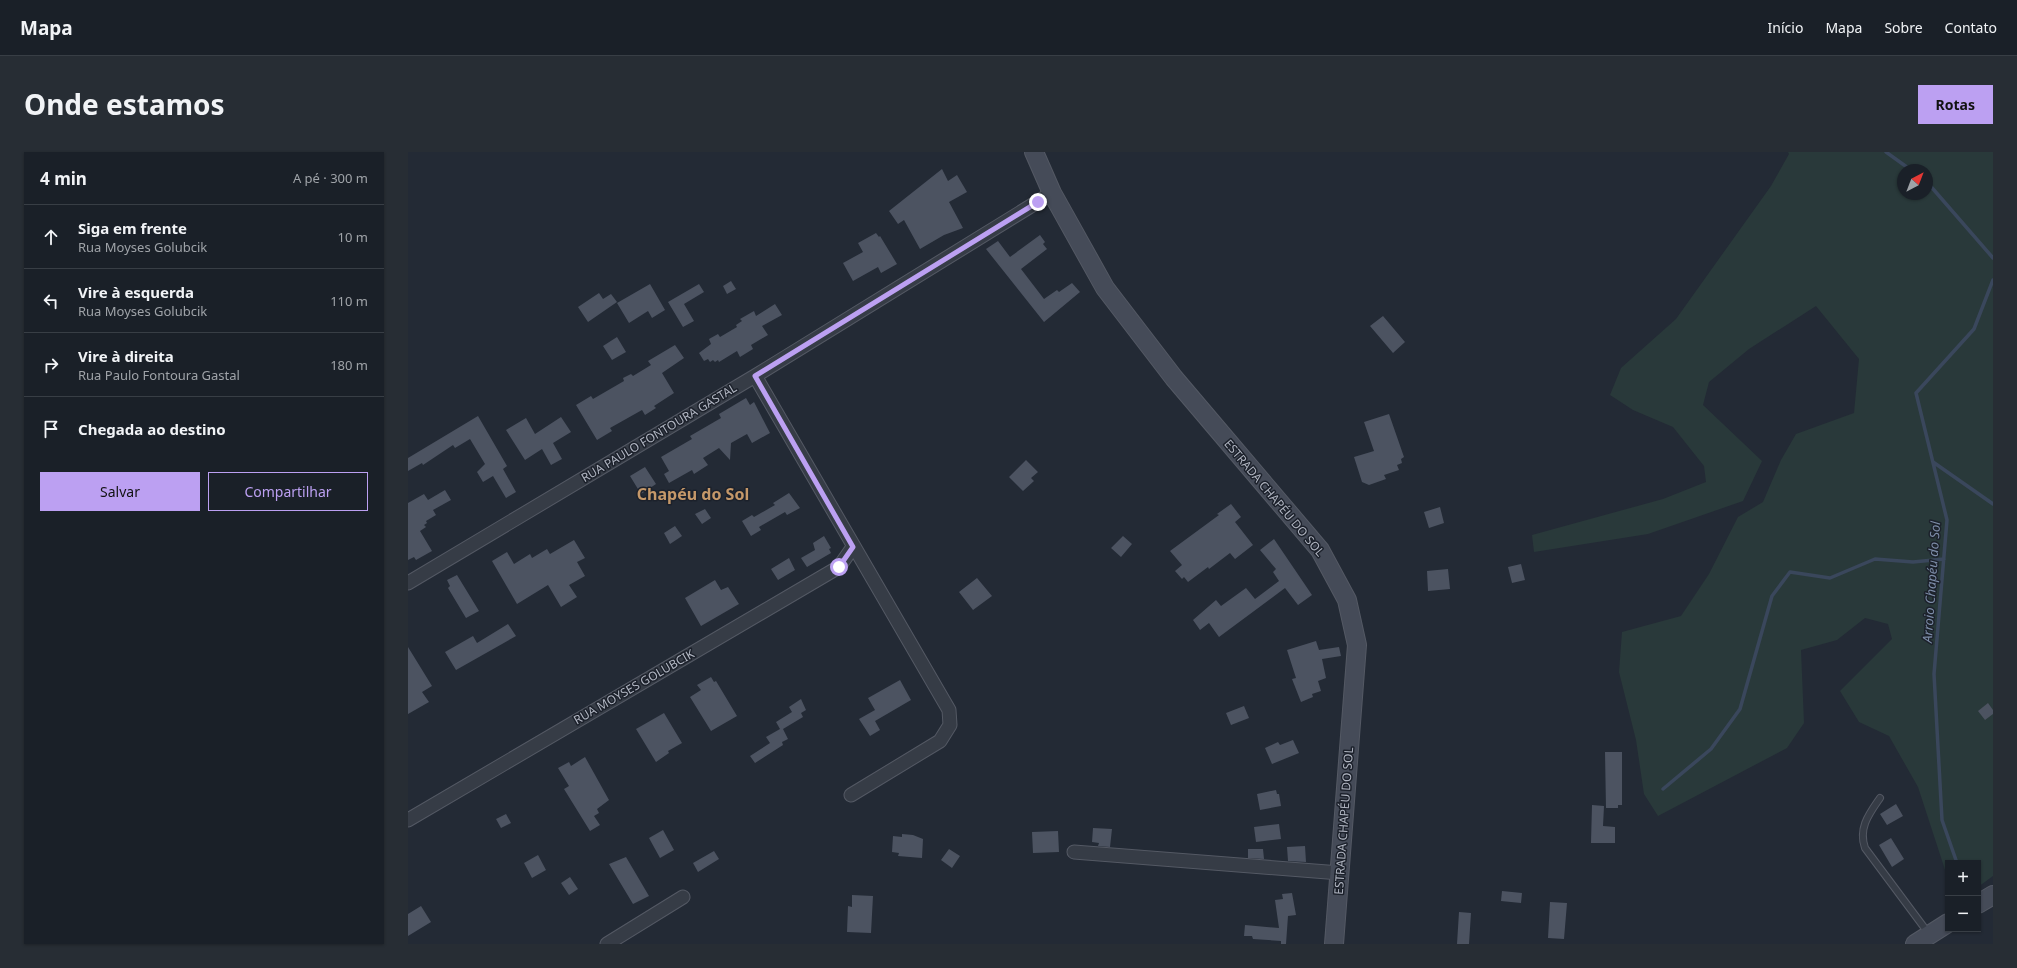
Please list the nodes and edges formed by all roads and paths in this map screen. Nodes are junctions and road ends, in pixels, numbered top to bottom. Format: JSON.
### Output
{"nodes":[{"id":1,"x":1034,"y":152,"type":"edge"},
{"id":2,"x":1052,"y":193,"type":"junction"},
{"id":3,"x":755,"y":376,"type":"junction"},
{"id":4,"x":853,"y":547,"type":"junction"},
{"id":5,"x":408,"y":583,"type":"edge"},
{"id":6,"x":851,"y":795,"type":"dead end"},
{"id":7,"x":1880,"y":798,"type":"dead end"},
{"id":8,"x":408,"y":820,"type":"edge"},
{"id":9,"x":1074,"y":852,"type":"dead end"},
{"id":10,"x":1340,"y":872,"type":"junction"},
{"id":11,"x":1993,"y":895,"type":"edge"},
{"id":12,"x":683,"y":898,"type":"dead end"},
{"id":13,"x":1981,"y":902,"type":"edge"},
{"id":14,"x":1945,"y":925,"type":"edge"},
{"id":15,"x":1923,"y":939,"type":"edge"},
{"id":16,"x":607,"y":944,"type":"edge"},
{"id":17,"x":1334,"y":944,"type":"edge"}],
"edges":[{"from":1,"to":2,"type":"main road","name":"ESTRADA CHAPÉU DO SOL"},
{"from":2,"to":3,"type":"street","name":"RUA PAULO FONTOURA GASTAL"},
{"from":2,"to":10,"type":"main road","name":"ESTRADA CHAPÉU DO SOL"},
{"from":3,"to":4,"type":"street"},
{"from":3,"to":5,"type":"street","name":"RUA PAULO FONTOURA GASTAL"},
{"from":4,"to":6,"type":"street"},
{"from":4,"to":8,"type":"street","name":"RUA MOYSES GOLUBCIK"},
{"from":7,"to":15,"type":"lane"},
{"from":9,"to":10,"type":"street"},
{"from":10,"to":17,"type":"main road","name":"ESTRADA CHAPÉU DO SOL"},
{"from":11,"to":13,"type":"main road"},
{"from":12,"to":16,"type":"street"},
{"from":14,"to":15,"type":"main road"}]}
